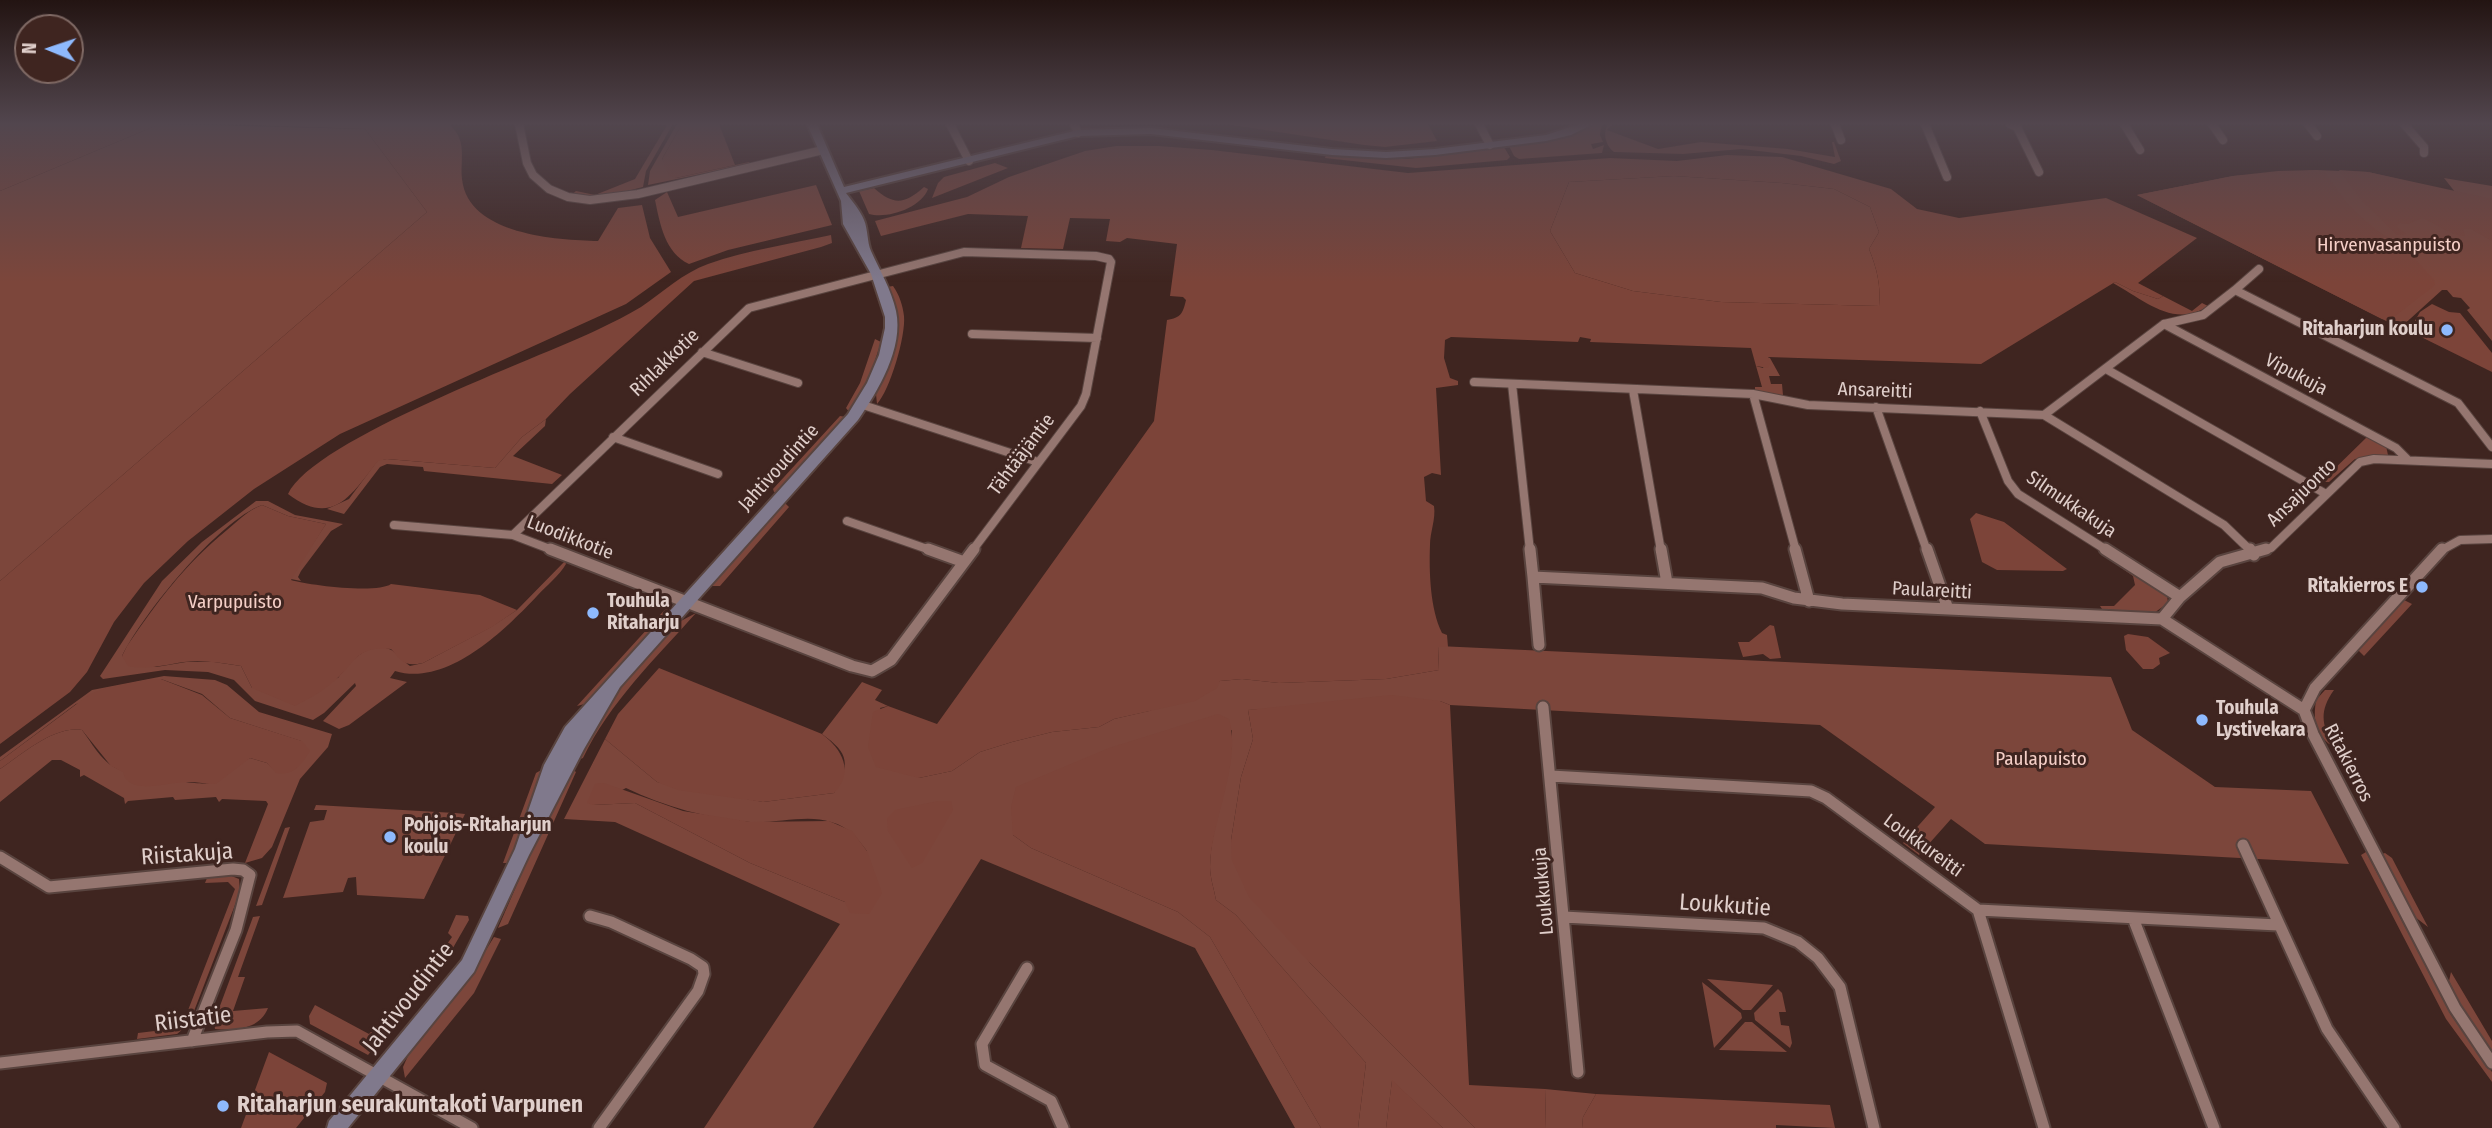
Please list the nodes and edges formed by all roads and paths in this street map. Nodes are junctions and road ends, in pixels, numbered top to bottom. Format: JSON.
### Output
{"nodes":[{"id":1,"x":535,"y":177,"type":"edge"},
{"id":2,"x":703,"y":177,"type":"edge"},
{"id":3,"x":834,"y":177,"type":"edge"},
{"id":4,"x":912,"y":177,"type":"edge"},
{"id":5,"x":842,"y":196,"type":"junction"},
{"id":6,"x":2259,"y":268,"type":"dead end"},
{"id":7,"x":876,"y":275,"type":"junction"},
{"id":8,"x":2235,"y":290,"type":"junction"},
{"id":9,"x":2164,"y":324,"type":"junction"},
{"id":10,"x":972,"y":334,"type":"dead end"},
{"id":11,"x":1097,"y":338,"type":"junction"},
{"id":12,"x":702,"y":352,"type":"junction"},
{"id":13,"x":2106,"y":369,"type":"junction"},
{"id":14,"x":1474,"y":382,"type":"dead end"},
{"id":15,"x":798,"y":383,"type":"dead end"},
{"id":16,"x":1512,"y":384,"type":"junction"},
{"id":17,"x":1633,"y":390,"type":"junction"},
{"id":18,"x":1753,"y":394,"type":"junction"},
{"id":19,"x":863,"y":405,"type":"junction"},
{"id":20,"x":1876,"y":407,"type":"junction"},
{"id":21,"x":1980,"y":411,"type":"junction"},
{"id":22,"x":2044,"y":415,"type":"junction"},
{"id":23,"x":613,"y":437,"type":"junction"},
{"id":24,"x":2492,"y":447,"type":"edge"},
{"id":25,"x":2408,"y":460,"type":"junction"},
{"id":26,"x":1038,"y":462,"type":"junction"},
{"id":27,"x":2492,"y":464,"type":"edge"},
{"id":28,"x":718,"y":474,"type":"dead end"},
{"id":29,"x":2326,"y":494,"type":"junction"},
{"id":30,"x":847,"y":521,"type":"dead end"},
{"id":31,"x":394,"y":525,"type":"dead end"},
{"id":32,"x":513,"y":535,"type":"junction"},
{"id":33,"x":2492,"y":539,"type":"edge"},
{"id":34,"x":2254,"y":555,"type":"junction"},
{"id":35,"x":964,"y":562,"type":"junction"},
{"id":36,"x":1534,"y":577,"type":"junction"},
{"id":37,"x":1667,"y":583,"type":"junction"},
{"id":38,"x":2180,"y":597,"type":"junction"},
{"id":39,"x":1809,"y":601,"type":"junction"},
{"id":40,"x":688,"y":602,"type":"junction"},
{"id":41,"x":1948,"y":609,"type":"junction"},
{"id":42,"x":2162,"y":619,"type":"junction"},
{"id":43,"x":1538,"y":645,"type":"dead end"},
{"id":44,"x":1543,"y":707,"type":"dead end"},
{"id":45,"x":2304,"y":709,"type":"junction"},
{"id":46,"x":1551,"y":776,"type":"junction"},
{"id":47,"x":2243,"y":845,"type":"dead end"},
{"id":48,"x":0,"y":857,"type":"edge"},
{"id":49,"x":1978,"y":910,"type":"junction"},
{"id":50,"x":590,"y":916,"type":"dead end"},
{"id":51,"x":1564,"y":918,"type":"junction"},
{"id":52,"x":2133,"y":918,"type":"junction"},
{"id":53,"x":2278,"y":925,"type":"junction"},
{"id":54,"x":1027,"y":968,"type":"dead end"},
{"id":55,"x":192,"y":1041,"type":"junction"},
{"id":56,"x":2492,"y":1062,"type":"edge"},
{"id":57,"x":0,"y":1063,"type":"edge"},
{"id":58,"x":1578,"y":1072,"type":"dead end"},
{"id":59,"x":379,"y":1076,"type":"junction"},
{"id":60,"x":336,"y":1128,"type":"edge"},
{"id":61,"x":472,"y":1128,"type":"edge"},
{"id":62,"x":599,"y":1128,"type":"edge"},
{"id":63,"x":1063,"y":1128,"type":"edge"},
{"id":64,"x":1874,"y":1128,"type":"edge"},
{"id":65,"x":2045,"y":1128,"type":"edge"},
{"id":66,"x":2214,"y":1128,"type":"edge"},
{"id":67,"x":2394,"y":1128,"type":"edge"}],
"edges":[{"from":1,"to":2,"type":"street"},
{"from":3,"to":5,"type":"street","name":"Jahtivoudintie"},
{"from":4,"to":5,"type":"street"},
{"from":5,"to":7,"type":"street","name":"Jahtivoudintie"},
{"from":6,"to":8,"type":"street"},
{"from":7,"to":11,"type":"street","name":"Tähtääjäntie"},
{"from":7,"to":12,"type":"street","name":"Rihlakkotie"},
{"from":7,"to":19,"type":"street","name":"Jahtivoudintie"},
{"from":8,"to":9,"type":"street"},
{"from":8,"to":24,"type":"street"},
{"from":9,"to":13,"type":"street"},
{"from":9,"to":25,"type":"street","name":"Vipukuja"},
{"from":10,"to":11,"type":"street"},
{"from":11,"to":26,"type":"street","name":"Tähtääjäntie"},
{"from":12,"to":15,"type":"street"},
{"from":12,"to":23,"type":"street","name":"Rihlakkotie"},
{"from":13,"to":22,"type":"street"},
{"from":13,"to":29,"type":"street"},
{"from":14,"to":16,"type":"street","name":"Ansareitti"},
{"from":16,"to":17,"type":"street","name":"Ansareitti"},
{"from":16,"to":36,"type":"street"},
{"from":17,"to":18,"type":"street","name":"Ansareitti"},
{"from":17,"to":37,"type":"street"},
{"from":18,"to":20,"type":"street","name":"Ansareitti"},
{"from":18,"to":39,"type":"street"},
{"from":19,"to":26,"type":"street"},
{"from":19,"to":40,"type":"street","name":"Jahtivoudintie"},
{"from":20,"to":21,"type":"street","name":"Ansareitti"},
{"from":20,"to":41,"type":"street"},
{"from":21,"to":22,"type":"street","name":"Ansareitti"},
{"from":21,"to":38,"type":"street","name":"Silmukkakuja"},
{"from":22,"to":34,"type":"street"},
{"from":23,"to":28,"type":"street"},
{"from":23,"to":32,"type":"street","name":"Rihlakkotie"},
{"from":25,"to":27,"type":"street","name":"Ansajuonto"},
{"from":25,"to":29,"type":"street","name":"Ansajuonto"},
{"from":26,"to":35,"type":"street","name":"Tähtääjäntie"},
{"from":29,"to":34,"type":"street","name":"Ansajuonto"},
{"from":30,"to":35,"type":"street"},
{"from":31,"to":32,"type":"street","name":"Luodikkotie"},
{"from":32,"to":40,"type":"street","name":"Luodikkotie"},
{"from":33,"to":45,"type":"street","name":"Ritakierros"},
{"from":34,"to":38,"type":"street","name":"Ansajuonto"},
{"from":35,"to":40,"type":"street","name":"Tähtääjäntie"},
{"from":36,"to":37,"type":"street","name":"Paulareitti"},
{"from":36,"to":43,"type":"street"},
{"from":37,"to":39,"type":"street","name":"Paulareitti"},
{"from":38,"to":42,"type":"street","name":"Ansajuonto"},
{"from":39,"to":41,"type":"street","name":"Paulareitti"},
{"from":40,"to":59,"type":"street","name":"Jahtivoudintie"},
{"from":41,"to":42,"type":"street","name":"Paulareitti"},
{"from":42,"to":45,"type":"street"},
{"from":44,"to":46,"type":"street","name":"Loukkukuja"},
{"from":45,"to":56,"type":"street","name":"Ritakierros"},
{"from":46,"to":49,"type":"street","name":"Loukkureitti"},
{"from":46,"to":51,"type":"street","name":"Loukkukuja"},
{"from":47,"to":53,"type":"street"},
{"from":48,"to":55,"type":"street","name":"Riistakuja"},
{"from":49,"to":52,"type":"street"},
{"from":49,"to":65,"type":"street"},
{"from":50,"to":62,"type":"street"},
{"from":51,"to":58,"type":"street","name":"Loukkukuja"},
{"from":51,"to":64,"type":"street","name":"Loukkutie"},
{"from":52,"to":53,"type":"street"},
{"from":52,"to":66,"type":"street"},
{"from":53,"to":67,"type":"street"},
{"from":54,"to":63,"type":"street"},
{"from":55,"to":57,"type":"street","name":"Riistatie"},
{"from":55,"to":59,"type":"street","name":"Riistatie"},
{"from":59,"to":60,"type":"street","name":"Jahtivoudintie"},
{"from":59,"to":61,"type":"street","name":"Riistatie"}]}
